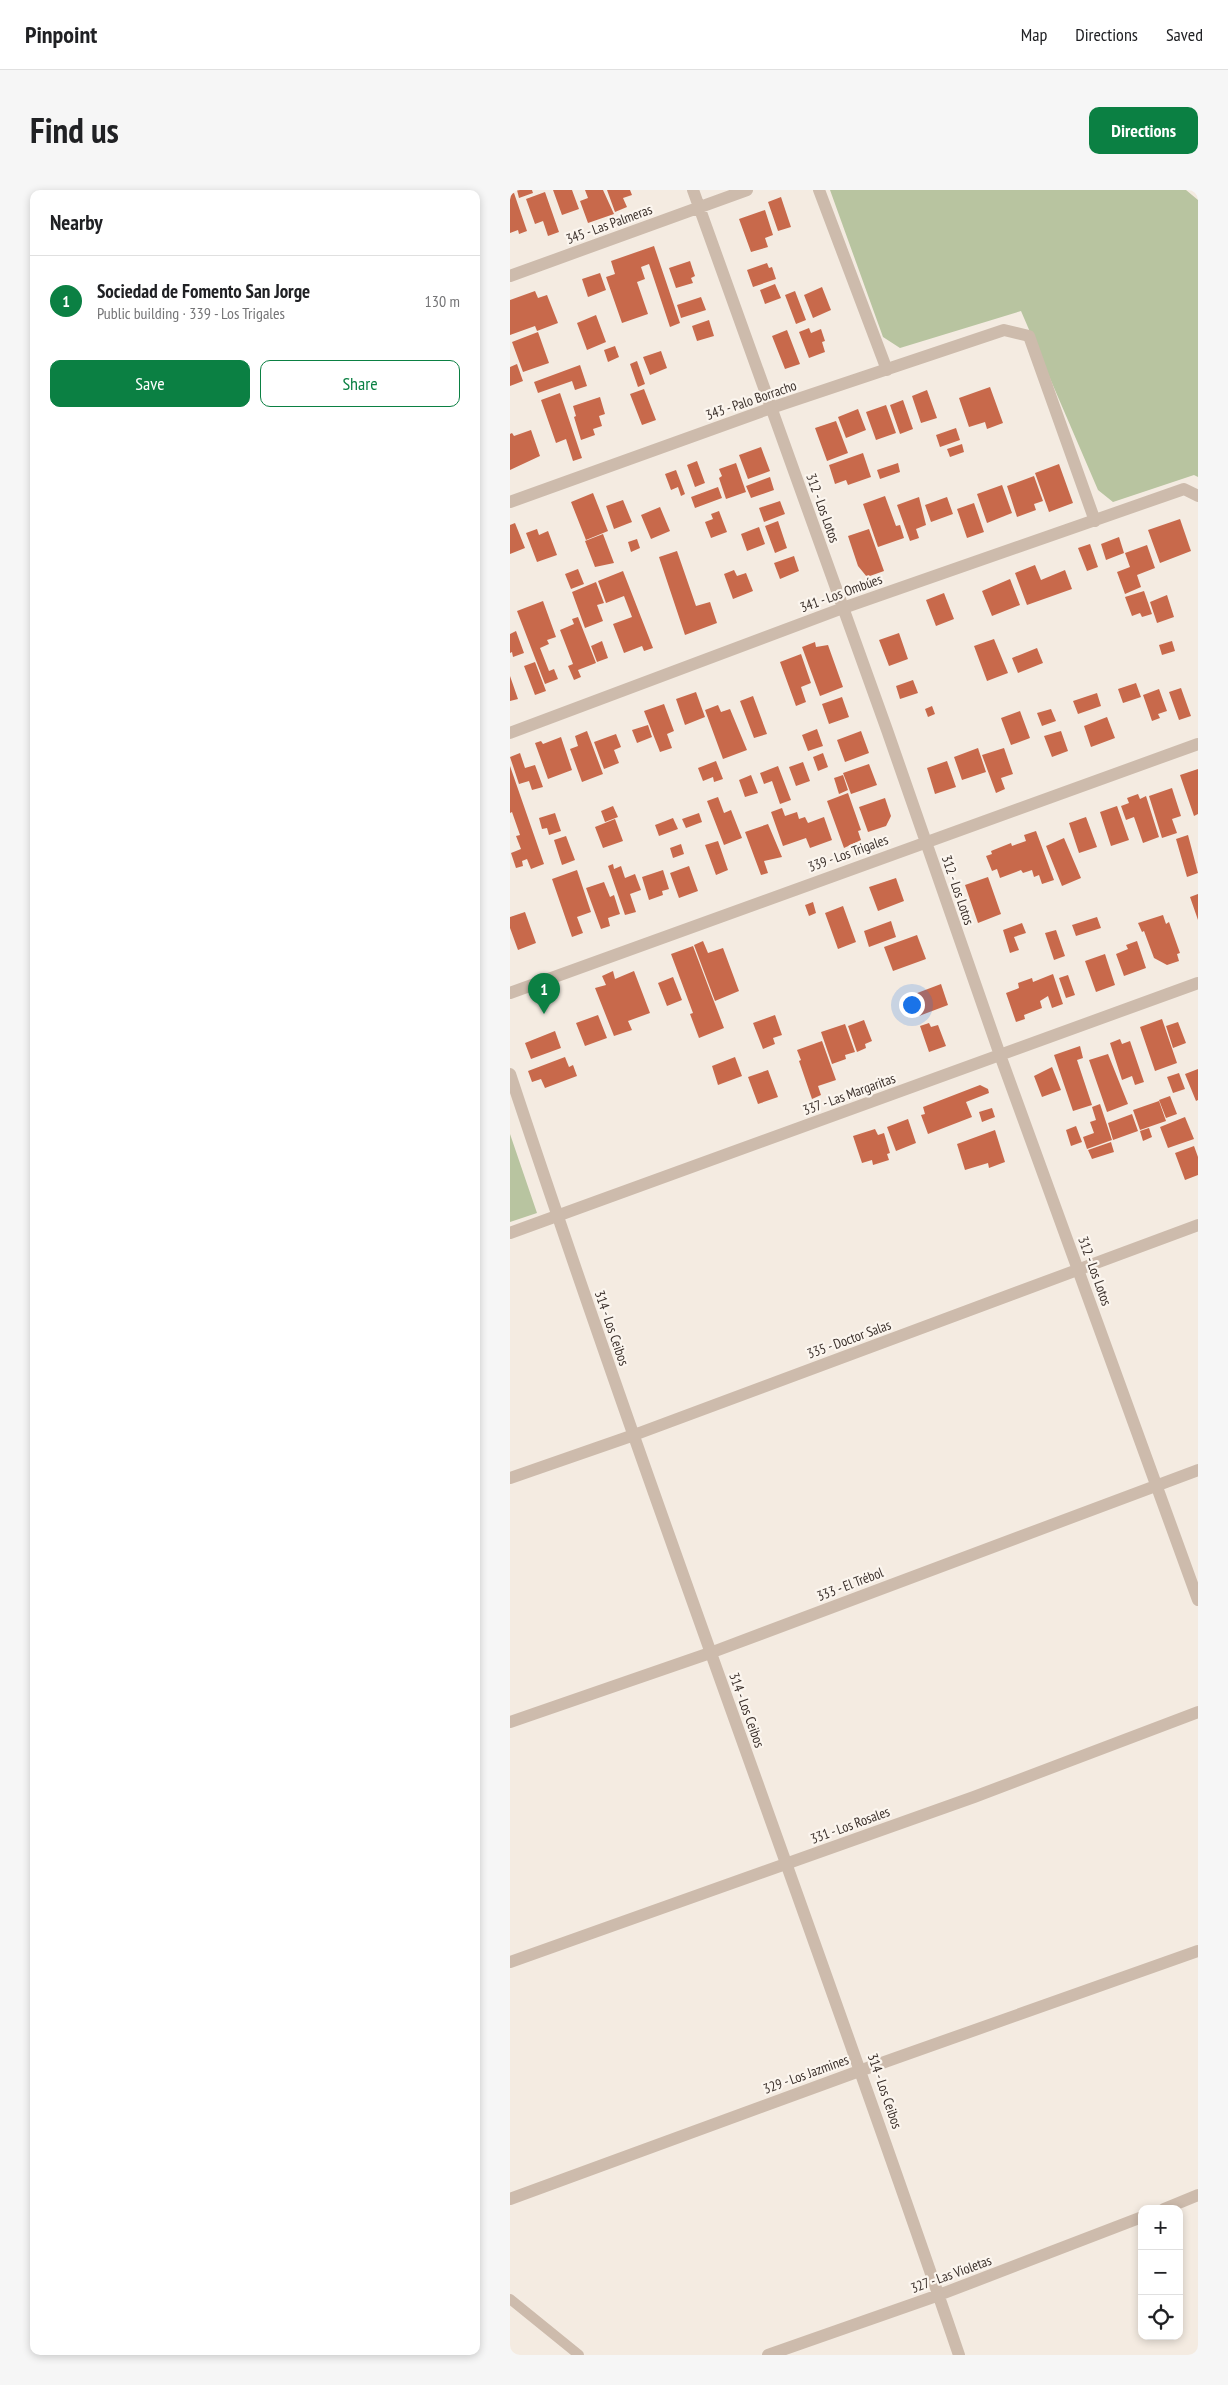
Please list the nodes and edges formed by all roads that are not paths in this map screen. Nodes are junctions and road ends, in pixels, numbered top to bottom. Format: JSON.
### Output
{"nodes":[{"id":1,"x":693,"y":190,"type":"edge"},
{"id":2,"x":747,"y":190,"type":"edge"},
{"id":3,"x":819,"y":190,"type":"edge"},
{"id":4,"x":699,"y":207,"type":"junction"},
{"id":5,"x":510,"y":276,"type":"edge"},
{"id":6,"x":887,"y":370,"type":"junction"},
{"id":7,"x":772,"y":408,"type":"junction"},
{"id":8,"x":1198,"y":496,"type":"edge"},
{"id":9,"x":510,"y":502,"type":"edge"},
{"id":10,"x":1095,"y":521,"type":"junction"},
{"id":11,"x":843,"y":608,"type":"junction"},
{"id":12,"x":510,"y":733,"type":"edge"},
{"id":13,"x":1198,"y":744,"type":"edge"},
{"id":14,"x":925,"y":841,"type":"junction"},
{"id":15,"x":1198,"y":983,"type":"edge"},
{"id":16,"x":510,"y":993,"type":"edge"},
{"id":17,"x":1000,"y":1055,"type":"junction"},
{"id":18,"x":510,"y":1074,"type":"edge"},
{"id":19,"x":557,"y":1217,"type":"junction"},
{"id":20,"x":1198,"y":1225,"type":"edge"},
{"id":21,"x":510,"y":1233,"type":"edge"},
{"id":22,"x":1078,"y":1270,"type":"junction"},
{"id":23,"x":634,"y":1435,"type":"junction"},
{"id":24,"x":1198,"y":1470,"type":"edge"},
{"id":25,"x":510,"y":1478,"type":"edge"},
{"id":26,"x":1157,"y":1484,"type":"junction"},
{"id":27,"x":1198,"y":1600,"type":"edge"},
{"id":28,"x":710,"y":1653,"type":"junction"},
{"id":29,"x":1198,"y":1712,"type":"edge"},
{"id":30,"x":510,"y":1722,"type":"edge"},
{"id":31,"x":787,"y":1863,"type":"junction"},
{"id":32,"x":1198,"y":1951,"type":"edge"},
{"id":33,"x":510,"y":1962,"type":"edge"},
{"id":34,"x":862,"y":2070,"type":"junction"},
{"id":35,"x":1198,"y":2196,"type":"edge"},
{"id":36,"x":510,"y":2199,"type":"edge"},
{"id":37,"x":1174,"y":2205,"type":"edge"},
{"id":38,"x":1138,"y":2219,"type":"edge"},
{"id":39,"x":939,"y":2295,"type":"junction"},
{"id":40,"x":510,"y":2298,"type":"edge"},
{"id":41,"x":579,"y":2355,"type":"edge"},
{"id":42,"x":768,"y":2355,"type":"edge"},
{"id":43,"x":959,"y":2355,"type":"edge"}],
"edges":[{"from":1,"to":4,"type":"street","name":"312 - Los Lotos"},
{"from":2,"to":4,"type":"street","name":"345 - Las Palmeras"},
{"from":3,"to":6,"type":"street"},
{"from":4,"to":5,"type":"street","name":"345 - Las Palmeras"},
{"from":4,"to":7,"type":"street","name":"312 - Los Lotos"},
{"from":6,"to":7,"type":"street","name":"343 - Palo Borracho"},
{"from":6,"to":10,"type":"street","name":"343 - Palo Borracho"},
{"from":7,"to":9,"type":"street","name":"343 - Palo Borracho"},
{"from":7,"to":11,"type":"street","name":"312 - Los Lotos"},
{"from":8,"to":10,"type":"street","name":"341 - Los Ombúes"},
{"from":10,"to":11,"type":"street","name":"341 - Los Ombúes"},
{"from":11,"to":12,"type":"street","name":"341 - Los Ombúes"},
{"from":11,"to":14,"type":"street","name":"312 - Los Lotos"},
{"from":13,"to":14,"type":"street","name":"339 - Los Trigales"},
{"from":14,"to":16,"type":"street","name":"339 - Los Trigales"},
{"from":14,"to":17,"type":"street","name":"312 - Los Lotos"},
{"from":15,"to":17,"type":"street","name":"337 - Las Margaritas"},
{"from":17,"to":19,"type":"street","name":"337 - Las Margaritas"},
{"from":17,"to":22,"type":"street","name":"312 - Los Lotos"},
{"from":18,"to":19,"type":"street","name":"314 - Los Ceibos"},
{"from":19,"to":21,"type":"street","name":"337 - Las Margaritas"},
{"from":19,"to":23,"type":"street","name":"314 - Los Ceibos"},
{"from":20,"to":22,"type":"street","name":"335 - Doctor Salas"},
{"from":22,"to":23,"type":"street","name":"335 - Doctor Salas"},
{"from":22,"to":26,"type":"street","name":"312 - Los Lotos"},
{"from":23,"to":25,"type":"street","name":"335 - Doctor Salas"},
{"from":23,"to":28,"type":"street","name":"314 - Los Ceibos"},
{"from":24,"to":26,"type":"street","name":"333 - El Trébol"},
{"from":26,"to":27,"type":"street","name":"312 - Los Lotos"},
{"from":26,"to":28,"type":"street","name":"333 - El Trébol"},
{"from":28,"to":30,"type":"street","name":"333 - El Trébol"},
{"from":28,"to":31,"type":"street","name":"314 - Los Ceibos"},
{"from":29,"to":31,"type":"street","name":"331 - Los Rosales"},
{"from":31,"to":33,"type":"street","name":"331 - Los Rosales"},
{"from":31,"to":34,"type":"street","name":"314 - Los Ceibos"},
{"from":32,"to":34,"type":"street","name":"329 - Los Jazmines"},
{"from":34,"to":36,"type":"street","name":"329 - Los Jazmines"},
{"from":34,"to":39,"type":"street","name":"314 - Los Ceibos"},
{"from":35,"to":37,"type":"street"},
{"from":38,"to":39,"type":"street","name":"327 - Las Violetas"},
{"from":39,"to":42,"type":"street","name":"327 - Las Violetas"},
{"from":39,"to":43,"type":"street","name":"314 - Los Ceibos"},
{"from":40,"to":41,"type":"lane"}]}
